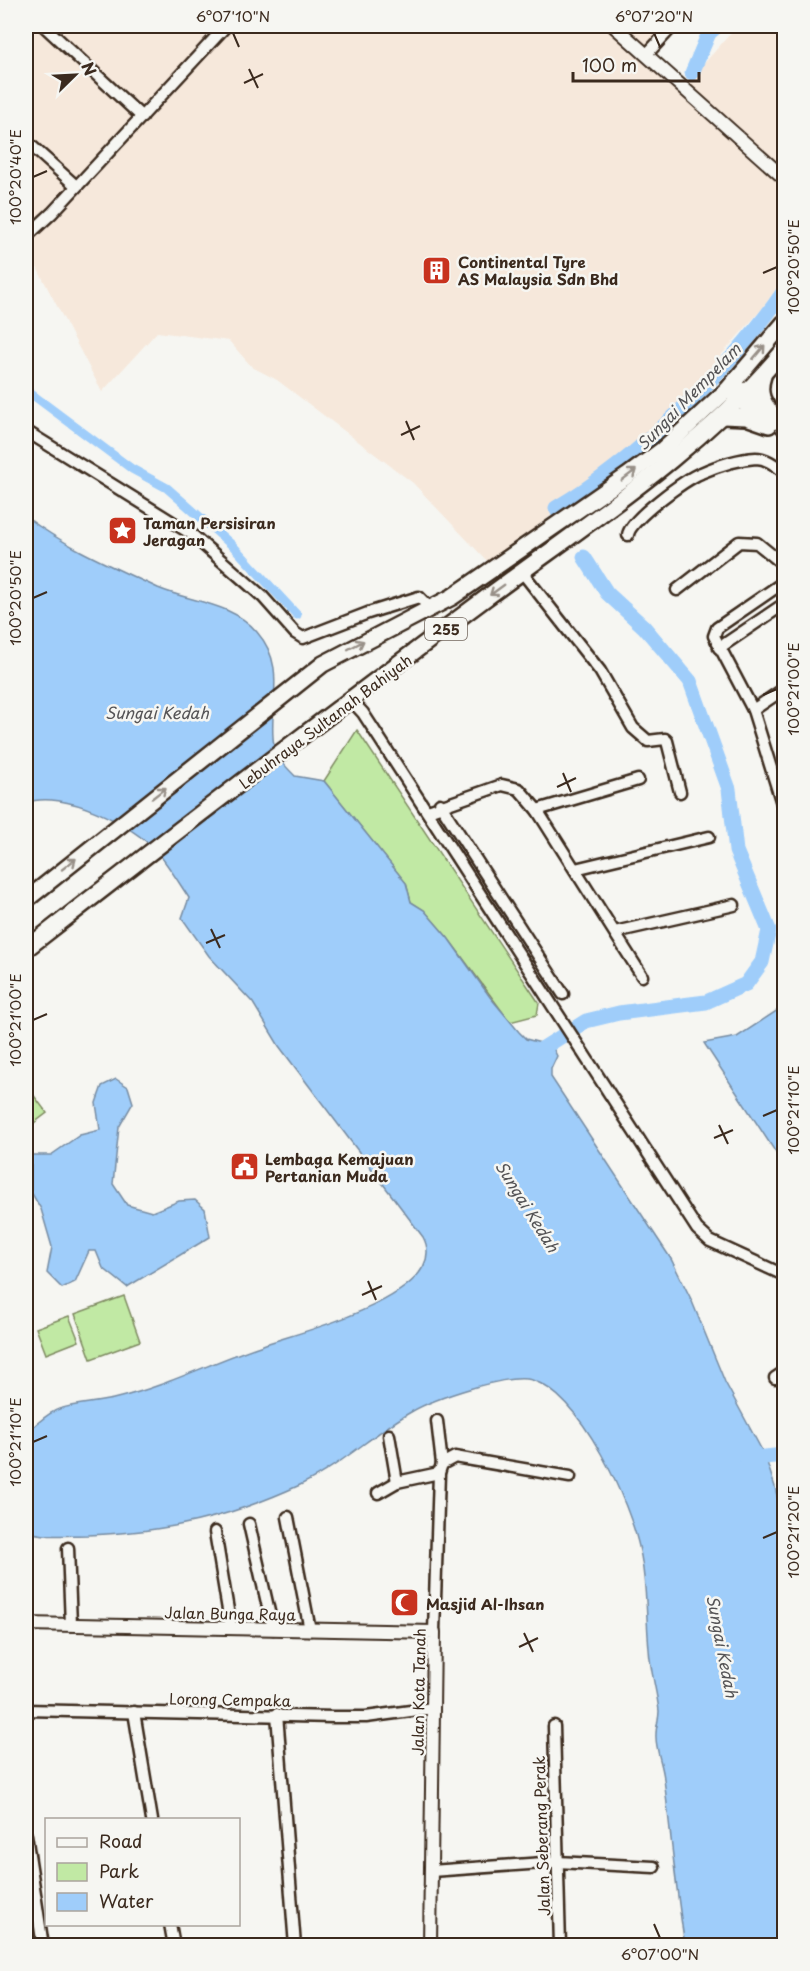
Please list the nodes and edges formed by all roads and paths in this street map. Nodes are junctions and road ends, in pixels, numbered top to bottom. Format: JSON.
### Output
{"nodes":[{"id":1,"x":44,"y":26,"type":"edge"},
{"id":2,"x":62,"y":26,"type":"edge"},
{"id":3,"x":226,"y":26,"type":"edge"},
{"id":4,"x":614,"y":26,"type":"edge"},
{"id":5,"x":673,"y":26,"type":"edge"},
{"id":6,"x":54,"y":34,"type":"junction"},
{"id":7,"x":646,"y":55,"type":"junction"},
{"id":8,"x":142,"y":117,"type":"junction"},
{"id":9,"x":26,"y":141,"type":"edge"},
{"id":10,"x":784,"y":178,"type":"edge"},
{"id":11,"x":76,"y":186,"type":"junction"},
{"id":12,"x":26,"y":237,"type":"edge"},
{"id":13,"x":784,"y":322,"type":"edge"},
{"id":14,"x":784,"y":350,"type":"edge"},
{"id":15,"x":763,"y":376,"type":"junction"},
{"id":16,"x":730,"y":386,"type":"junction"},
{"id":17,"x":743,"y":397,"type":"junction"},
{"id":18,"x":723,"y":416,"type":"junction"},
{"id":19,"x":778,"y":425,"type":"edge"},
{"id":20,"x":26,"y":431,"type":"edge"},
{"id":21,"x":784,"y":472,"type":"edge"},
{"id":22,"x":628,"y":535,"type":"dead end"},
{"id":23,"x":784,"y":565,"type":"edge"},
{"id":24,"x":522,"y":572,"type":"junction"},
{"id":25,"x":784,"y":582,"type":"edge"},
{"id":26,"x":677,"y":590,"type":"dead end"},
{"id":27,"x":784,"y":604,"type":"edge"},
{"id":28,"x":431,"y":609,"type":"junction"},
{"id":29,"x":720,"y":648,"type":"junction"},
{"id":30,"x":784,"y":689,"type":"edge"},
{"id":31,"x":351,"y":700,"type":"junction"},
{"id":32,"x":753,"y":710,"type":"junction"},
{"id":33,"x":638,"y":780,"type":"dead end"},
{"id":34,"x":780,"y":784,"type":"edge"},
{"id":35,"x":680,"y":792,"type":"dead end"},
{"id":36,"x":440,"y":804,"type":"junction"},
{"id":37,"x":537,"y":810,"type":"junction"},
{"id":38,"x":784,"y":810,"type":"edge"},
{"id":39,"x":428,"y":811,"type":"junction"},
{"id":40,"x":709,"y":837,"type":"dead end"},
{"id":41,"x":575,"y":869,"type":"junction"},
{"id":42,"x":26,"y":900,"type":"edge"},
{"id":43,"x":734,"y":905,"type":"dead end"},
{"id":44,"x":615,"y":932,"type":"junction"},
{"id":45,"x":26,"y":949,"type":"edge"},
{"id":46,"x":642,"y":976,"type":"dead end"},
{"id":47,"x":563,"y":994,"type":"dead end"},
{"id":48,"x":784,"y":1275,"type":"edge"},
{"id":49,"x":437,"y":1421,"type":"dead end"},
{"id":50,"x":389,"y":1435,"type":"dead end"},
{"id":51,"x":441,"y":1468,"type":"junction"},
{"id":52,"x":570,"y":1478,"type":"dead end"},
{"id":53,"x":398,"y":1482,"type":"junction"},
{"id":54,"x":378,"y":1493,"type":"dead end"},
{"id":55,"x":288,"y":1517,"type":"dead end"},
{"id":56,"x":249,"y":1524,"type":"dead end"},
{"id":57,"x":215,"y":1532,"type":"dead end"},
{"id":58,"x":68,"y":1548,"type":"dead end"},
{"id":59,"x":26,"y":1624,"type":"edge"},
{"id":60,"x":71,"y":1625,"type":"junction"},
{"id":61,"x":231,"y":1628,"type":"junction"},
{"id":62,"x":273,"y":1629,"type":"junction"},
{"id":63,"x":310,"y":1630,"type":"junction"},
{"id":64,"x":434,"y":1632,"type":"junction"},
{"id":65,"x":433,"y":1708,"type":"junction"},
{"id":66,"x":26,"y":1710,"type":"edge"},
{"id":67,"x":134,"y":1712,"type":"junction"},
{"id":68,"x":277,"y":1714,"type":"junction"},
{"id":69,"x":554,"y":1726,"type":"dead end"},
{"id":70,"x":152,"y":1818,"type":"edge"},
{"id":71,"x":26,"y":1836,"type":"edge"},
{"id":72,"x":557,"y":1862,"type":"junction"},
{"id":73,"x":654,"y":1867,"type":"dead end"},
{"id":74,"x":431,"y":1871,"type":"junction"},
{"id":75,"x":170,"y":1926,"type":"edge"},
{"id":76,"x":43,"y":1946,"type":"edge"},
{"id":77,"x":174,"y":1946,"type":"edge"},
{"id":78,"x":295,"y":1946,"type":"edge"},
{"id":79,"x":430,"y":1946,"type":"edge"},
{"id":80,"x":560,"y":1946,"type":"edge"}],
"edges":[{"from":1,"to":6,"type":"street"},
{"from":2,"to":6,"type":"street"},
{"from":3,"to":8,"type":"street"},
{"from":4,"to":7,"type":"street"},
{"from":5,"to":7,"type":"street"},
{"from":6,"to":8,"type":"street"},
{"from":7,"to":10,"type":"street"},
{"from":8,"to":11,"type":"street"},
{"from":9,"to":11,"type":"street"},
{"from":11,"to":12,"type":"street"},
{"from":16,"to":13,"type":"main road","number":"255","one_way":true},
{"from":14,"to":15,"type":"main road","name":"Lebuhraya Sultanah Bahiyah","number":"255"},
{"from":15,"to":17,"type":"main road","name":"Lebuhraya Sultanah Bahiyah","number":"255"},
{"from":15,"to":19,"type":"main road"},
{"from":16,"to":17,"type":"street"},
{"from":28,"to":16,"type":"main road","number":"255","one_way":true},
{"from":17,"to":18,"type":"main road","name":"Lebuhraya Sultanah Bahiyah","number":"255"},
{"from":17,"to":19,"type":"street"},
{"from":18,"to":19,"type":"main road"},
{"from":18,"to":24,"type":"main road","name":"Lebuhraya Sultanah Bahiyah","number":"255"},
{"from":20,"to":28,"type":"street"},
{"from":21,"to":22,"type":"street"},
{"from":23,"to":26,"type":"street"},
{"from":24,"to":31,"type":"main road","name":"Lebuhraya Sultanah Bahiyah","number":"255","one_way":true},
{"from":24,"to":35,"type":"street"},
{"from":25,"to":29,"type":"street"},
{"from":27,"to":29,"type":"street"},
{"from":42,"to":28,"type":"main road","number":"255","one_way":true},
{"from":29,"to":32,"type":"street"},
{"from":30,"to":32,"type":"street"},
{"from":31,"to":39,"type":"street"},
{"from":31,"to":45,"type":"main road","name":"Lebuhraya Sultanah Bahiyah","number":"255"},
{"from":32,"to":34,"type":"street"},
{"from":33,"to":37,"type":"street"},
{"from":34,"to":38,"type":"street"},
{"from":36,"to":37,"type":"street"},
{"from":36,"to":39,"type":"street"},
{"from":36,"to":47,"type":"street"},
{"from":37,"to":41,"type":"street"},
{"from":39,"to":48,"type":"street"},
{"from":40,"to":41,"type":"street"},
{"from":41,"to":44,"type":"street"},
{"from":43,"to":44,"type":"street"},
{"from":44,"to":46,"type":"street"},
{"from":49,"to":51,"type":"street","name":"Jalan Kota Tanah"},
{"from":50,"to":53,"type":"street"},
{"from":51,"to":52,"type":"street"},
{"from":51,"to":53,"type":"street"},
{"from":51,"to":64,"type":"street","name":"Jalan Kota Tanah"},
{"from":53,"to":54,"type":"street"},
{"from":55,"to":63,"type":"street"},
{"from":56,"to":62,"type":"street"},
{"from":57,"to":61,"type":"street"},
{"from":58,"to":60,"type":"street"},
{"from":59,"to":60,"type":"street","name":"Jalan Bunga Raya"},
{"from":60,"to":61,"type":"street","name":"Jalan Bunga Raya"},
{"from":61,"to":62,"type":"street","name":"Jalan Bunga Raya"},
{"from":62,"to":63,"type":"street","name":"Jalan Bunga Raya"},
{"from":63,"to":64,"type":"street","name":"Jalan Bunga Raya"},
{"from":64,"to":65,"type":"street","name":"Jalan Kota Tanah"},
{"from":65,"to":68,"type":"street","name":"Lorong Cempaka"},
{"from":65,"to":74,"type":"street","name":"Jalan Kota Tanah"},
{"from":66,"to":67,"type":"street","name":"Lorong Cempaka"},
{"from":67,"to":68,"type":"street","name":"Lorong Cempaka"},
{"from":67,"to":70,"type":"street"},
{"from":68,"to":78,"type":"street"},
{"from":69,"to":72,"type":"street","name":"Jalan Seberang Perak"},
{"from":71,"to":76,"type":"street"},
{"from":72,"to":73,"type":"street"},
{"from":72,"to":74,"type":"street"},
{"from":72,"to":80,"type":"street","name":"Jalan Seberang Perak"},
{"from":74,"to":79,"type":"street","name":"Jalan Kota Tanah"},
{"from":75,"to":77,"type":"street"}]}
